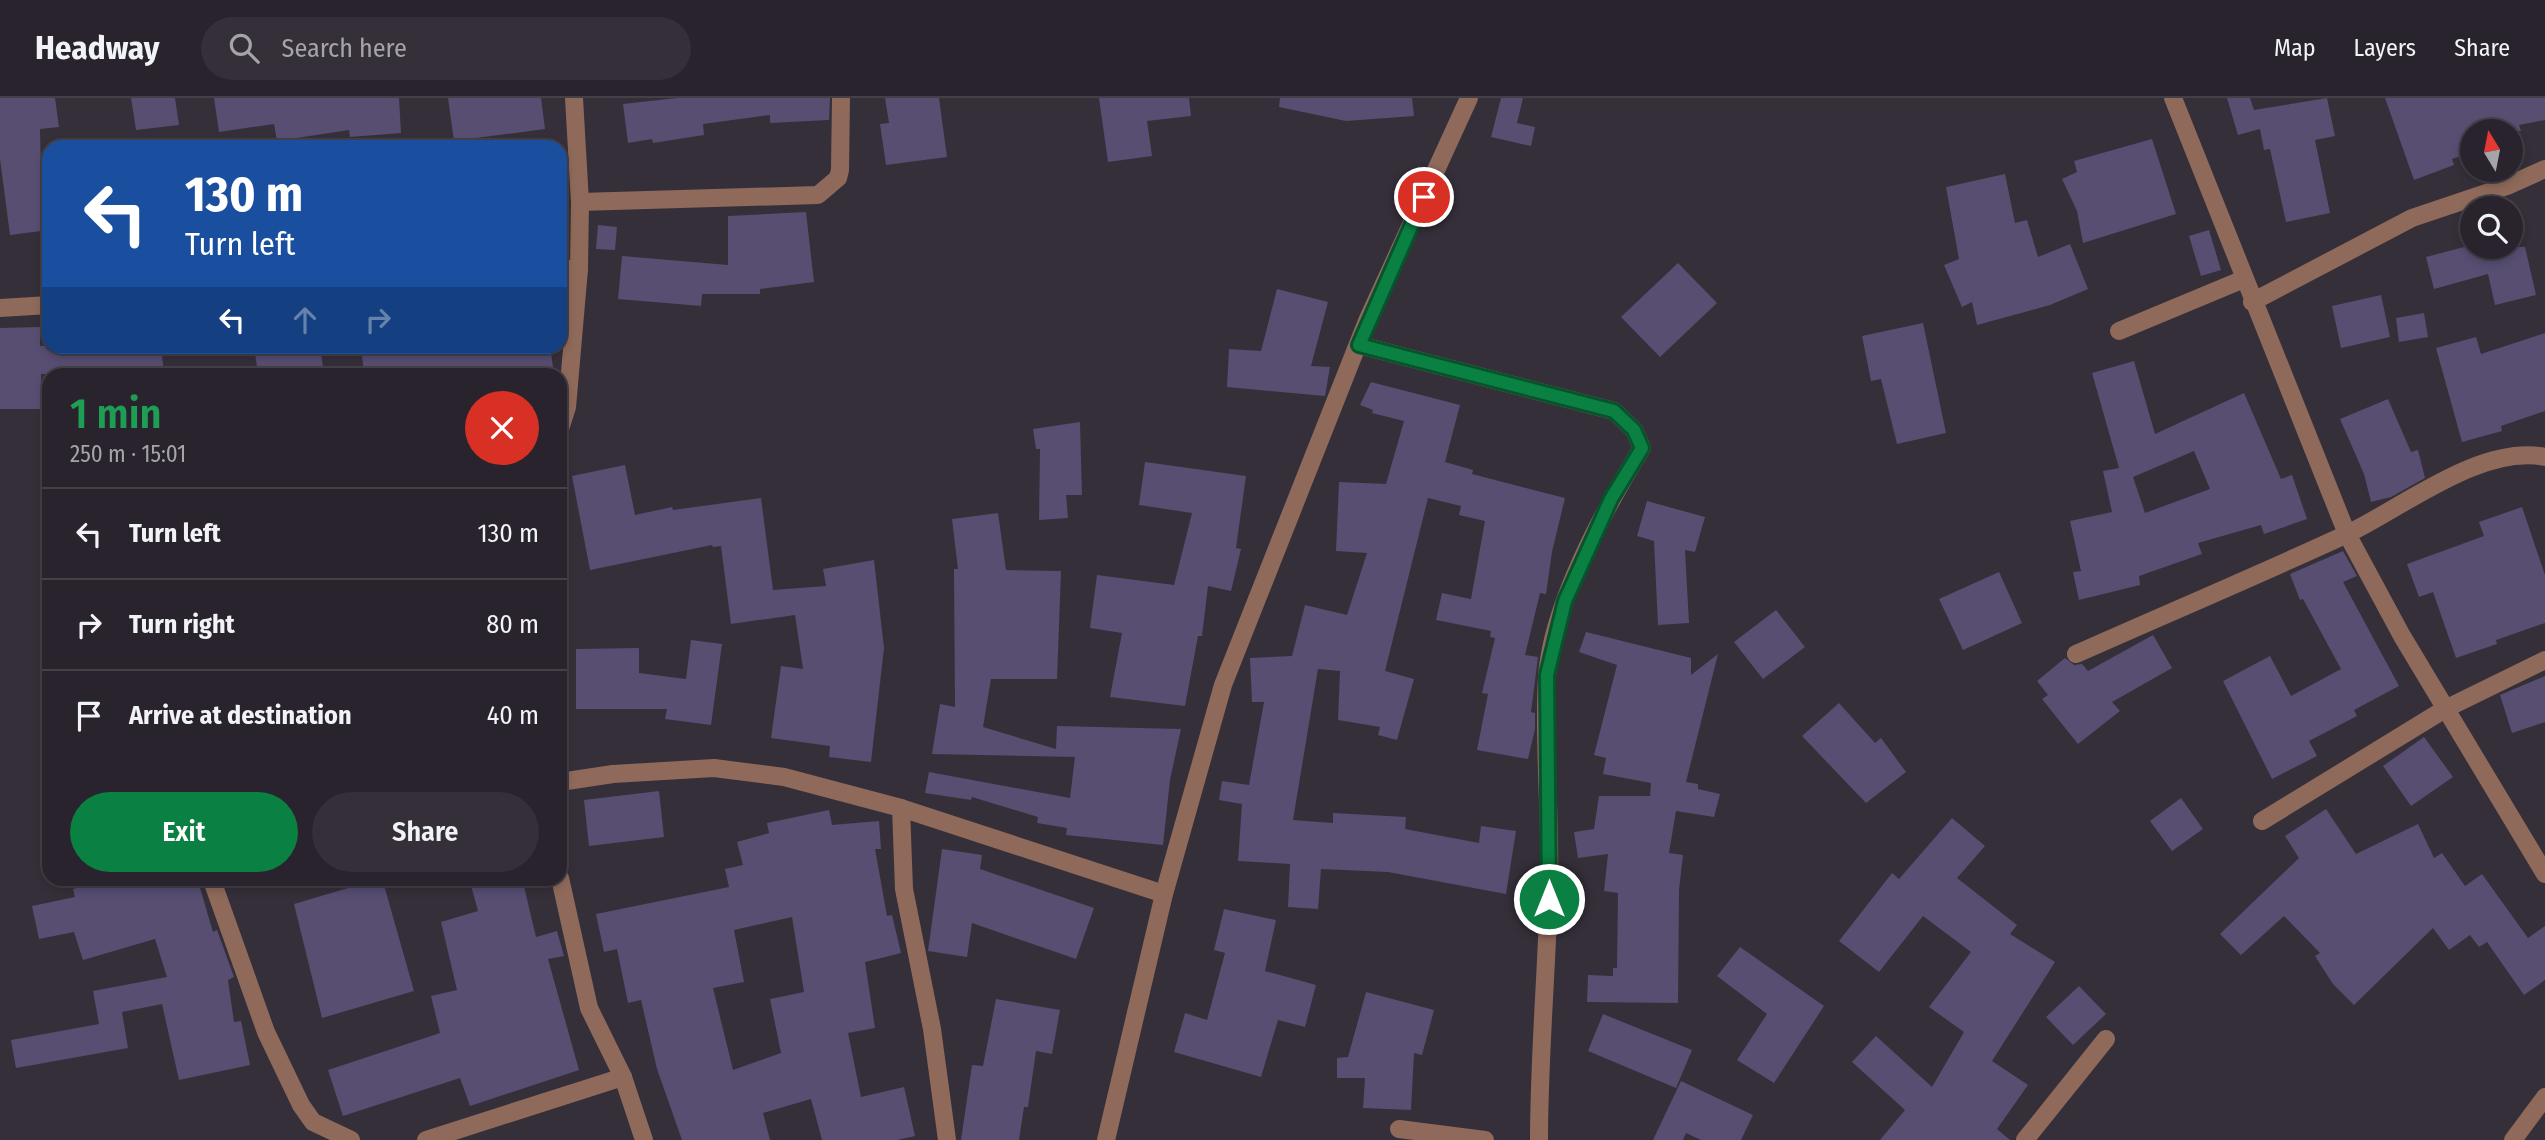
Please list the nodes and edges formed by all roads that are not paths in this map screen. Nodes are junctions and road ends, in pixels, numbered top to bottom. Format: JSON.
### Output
{"nodes":[{"id":1,"x":574,"y":98,"type":"edge"},
{"id":2,"x":841,"y":98,"type":"edge"},
{"id":3,"x":1469,"y":98,"type":"edge"},
{"id":4,"x":2173,"y":98,"type":"edge"},
{"id":5,"x":2545,"y":169,"type":"edge"},
{"id":6,"x":580,"y":202,"type":"junction"},
{"id":7,"x":567,"y":269,"type":"edge"},
{"id":8,"x":579,"y":269,"type":"junction"},
{"id":9,"x":2244,"y":279,"type":"junction"},
{"id":10,"x":2252,"y":302,"type":"junction"},
{"id":11,"x":42,"y":305,"type":"edge"},
{"id":12,"x":0,"y":308,"type":"edge"},
{"id":13,"x":2119,"y":331,"type":"dead end"},
{"id":14,"x":1359,"y":345,"type":"junction"},
{"id":15,"x":567,"y":407,"type":"edge"},
{"id":16,"x":2545,"y":457,"type":"edge"},
{"id":17,"x":2347,"y":534,"type":"junction"},
{"id":18,"x":2076,"y":654,"type":"dead end"},
{"id":19,"x":2545,"y":660,"type":"edge"},
{"id":20,"x":2445,"y":709,"type":"junction"},
{"id":21,"x":567,"y":781,"type":"edge"},
{"id":22,"x":901,"y":808,"type":"junction"},
{"id":23,"x":2262,"y":821,"type":"dead end"},
{"id":24,"x":2545,"y":874,"type":"edge"},
{"id":25,"x":214,"y":886,"type":"dead end"},
{"id":26,"x":561,"y":886,"type":"edge"},
{"id":27,"x":1164,"y":894,"type":"junction"},
{"id":28,"x":2106,"y":1040,"type":"dead end"},
{"id":29,"x":623,"y":1077,"type":"junction"},
{"id":30,"x":2545,"y":1097,"type":"edge"},
{"id":31,"x":1398,"y":1129,"type":"dead end"},
{"id":32,"x":351,"y":1140,"type":"edge"},
{"id":33,"x":426,"y":1140,"type":"edge"},
{"id":34,"x":644,"y":1140,"type":"edge"},
{"id":35,"x":947,"y":1140,"type":"edge"},
{"id":36,"x":1106,"y":1140,"type":"edge"},
{"id":37,"x":1485,"y":1140,"type":"edge"},
{"id":38,"x":1539,"y":1140,"type":"edge"},
{"id":39,"x":2025,"y":1140,"type":"edge"},
{"id":40,"x":2513,"y":1140,"type":"edge"}],
"edges":[{"from":1,"to":6,"type":"street"},
{"from":2,"to":6,"type":"street"},
{"from":3,"to":14,"type":"street"},
{"from":4,"to":9,"type":"street"},
{"from":5,"to":10,"type":"street"},
{"from":6,"to":8,"type":"street"},
{"from":7,"to":8,"type":"street"},
{"from":8,"to":15,"type":"street"},
{"from":9,"to":10,"type":"street"},
{"from":9,"to":13,"type":"street"},
{"from":10,"to":17,"type":"street"},
{"from":11,"to":12,"type":"street"},
{"from":14,"to":27,"type":"street"},
{"from":14,"to":38,"type":"street"},
{"from":16,"to":17,"type":"street"},
{"from":17,"to":18,"type":"street"},
{"from":17,"to":20,"type":"street"},
{"from":19,"to":20,"type":"street"},
{"from":20,"to":23,"type":"street"},
{"from":20,"to":24,"type":"street"},
{"from":21,"to":22,"type":"street"},
{"from":22,"to":27,"type":"street"},
{"from":22,"to":35,"type":"street"},
{"from":25,"to":32,"type":"street"},
{"from":26,"to":29,"type":"street"},
{"from":27,"to":36,"type":"street"},
{"from":28,"to":39,"type":"street"},
{"from":29,"to":33,"type":"street"},
{"from":29,"to":34,"type":"street"},
{"from":30,"to":40,"type":"street"},
{"from":31,"to":37,"type":"street"}]}
